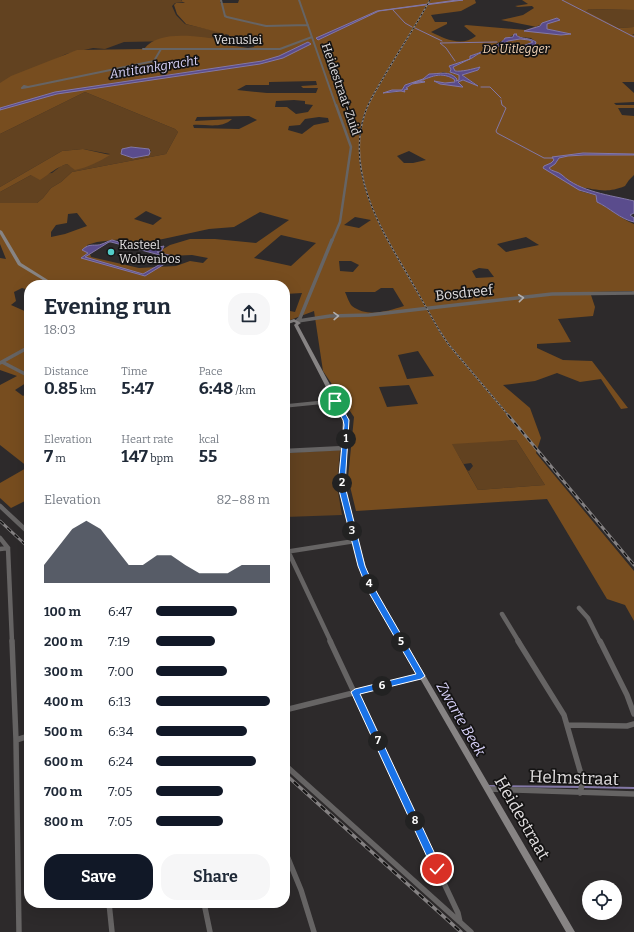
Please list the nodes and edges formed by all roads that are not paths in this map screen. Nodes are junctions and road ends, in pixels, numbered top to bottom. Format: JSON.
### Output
{"nodes":[{"id":1,"x":221,"y":0,"type":"edge"},
{"id":2,"x":299,"y":0,"type":"edge"},
{"id":3,"x":308,"y":25,"type":"junction"},
{"id":4,"x":312,"y":37,"type":"junction"},
{"id":5,"x":142,"y":49,"type":"dead end"},
{"id":6,"x":161,"y":49,"type":"junction"},
{"id":7,"x":28,"y":87,"type":"dead end"},
{"id":8,"x":0,"y":231,"type":"edge"},
{"id":9,"x":46,"y":280,"type":"edge"},
{"id":10,"x":634,"y":293,"type":"edge"},
{"id":11,"x":297,"y":322,"type":"junction"},
{"id":12,"x":290,"y":323,"type":"edge"},
{"id":13,"x":24,"y":350,"type":"edge"},
{"id":14,"x":1,"y":363,"type":"edge"},
{"id":15,"x":24,"y":374,"type":"edge"},
{"id":16,"x":335,"y":401,"type":"junction"},
{"id":17,"x":290,"y":406,"type":"edge"},
{"id":18,"x":345,"y":448,"type":"junction"},
{"id":19,"x":290,"y":450,"type":"edge"},
{"id":20,"x":0,"y":506,"type":"edge"},
{"id":21,"x":24,"y":528,"type":"edge"},
{"id":22,"x":0,"y":538,"type":"edge"},
{"id":23,"x":355,"y":541,"type":"junction"},
{"id":24,"x":0,"y":548,"type":"edge"},
{"id":25,"x":8,"y":548,"type":"junction"},
{"id":26,"x":290,"y":552,"type":"edge"},
{"id":27,"x":290,"y":558,"type":"edge"},
{"id":28,"x":579,"y":608,"type":"dead end"},
{"id":29,"x":502,"y":614,"type":"dead end"},
{"id":30,"x":421,"y":676,"type":"junction"},
{"id":31,"x":355,"y":692,"type":"junction"},
{"id":32,"x":290,"y":709,"type":"edge"},
{"id":33,"x":634,"y":714,"type":"edge"},
{"id":34,"x":634,"y":724,"type":"edge"},
{"id":35,"x":568,"y":725,"type":"junction"},
{"id":36,"x":24,"y":738,"type":"edge"},
{"id":37,"x":16,"y":740,"type":"junction"},
{"id":38,"x":290,"y":769,"type":"edge"},
{"id":39,"x":488,"y":789,"type":"junction"},
{"id":40,"x":580,"y":793,"type":"junction"},
{"id":41,"x":634,"y":794,"type":"edge"},
{"id":42,"x":290,"y":863,"type":"edge"},
{"id":43,"x":110,"y":908,"type":"edge"},
{"id":44,"x":205,"y":908,"type":"edge"},
{"id":45,"x":460,"y":922,"type":"junction"},
{"id":46,"x":19,"y":932,"type":"edge"},
{"id":47,"x":112,"y":932,"type":"edge"},
{"id":48,"x":210,"y":932,"type":"edge"},
{"id":49,"x":314,"y":932,"type":"edge"},
{"id":50,"x":471,"y":932,"type":"edge"},
{"id":51,"x":571,"y":932,"type":"edge"}],
"edges":[{"from":1,"to":3,"type":"street"},
{"from":2,"to":3,"type":"street","name":"Heidestraat-Zuid"},
{"from":3,"to":4,"type":"street","name":"Heidestraat-Zuid"},
{"from":4,"to":6,"type":"street","name":"Venuslei"},
{"from":4,"to":11,"type":"street","name":"Heidestraat-Zuid"},
{"from":5,"to":6,"type":"street","name":"Venuslei"},
{"from":6,"to":7,"type":"street"},
{"from":8,"to":9,"type":"street"},
{"from":11,"to":10,"type":"street","name":"Bosdreef","one_way":true},
{"from":11,"to":12,"type":"street"},
{"from":11,"to":16,"type":"street","name":"Heidestraat"},
{"from":13,"to":14,"type":"street"},
{"from":14,"to":15,"type":"street"},
{"from":16,"to":17,"type":"street"},
{"from":16,"to":18,"type":"street","name":"Heidestraat"},
{"from":18,"to":19,"type":"street"},
{"from":18,"to":23,"type":"street","name":"Heidestraat"},
{"from":20,"to":21,"type":"street"},
{"from":22,"to":25,"type":"street"},
{"from":23,"to":26,"type":"street"},
{"from":23,"to":30,"type":"street","name":"Heidestraat"},
{"from":24,"to":25,"type":"street"},
{"from":25,"to":37,"type":"street"},
{"from":27,"to":31,"type":"street"},
{"from":28,"to":33,"type":"street"},
{"from":29,"to":35,"type":"street"},
{"from":30,"to":31,"type":"street"},
{"from":30,"to":39,"type":"street","name":"Heidestraat"},
{"from":31,"to":32,"type":"street"},
{"from":31,"to":45,"type":"street"},
{"from":34,"to":35,"type":"street"},
{"from":35,"to":40,"type":"street"},
{"from":36,"to":37,"type":"street"},
{"from":37,"to":46,"type":"street"},
{"from":38,"to":45,"type":"street"},
{"from":39,"to":40,"type":"street","name":"Helmstraat"},
{"from":39,"to":51,"type":"street","name":"Heidestraat"},
{"from":40,"to":41,"type":"street","name":"Helmstraat"},
{"from":42,"to":49,"type":"street"},
{"from":43,"to":47,"type":"street"},
{"from":44,"to":48,"type":"street"},
{"from":45,"to":50,"type":"street"}]}
